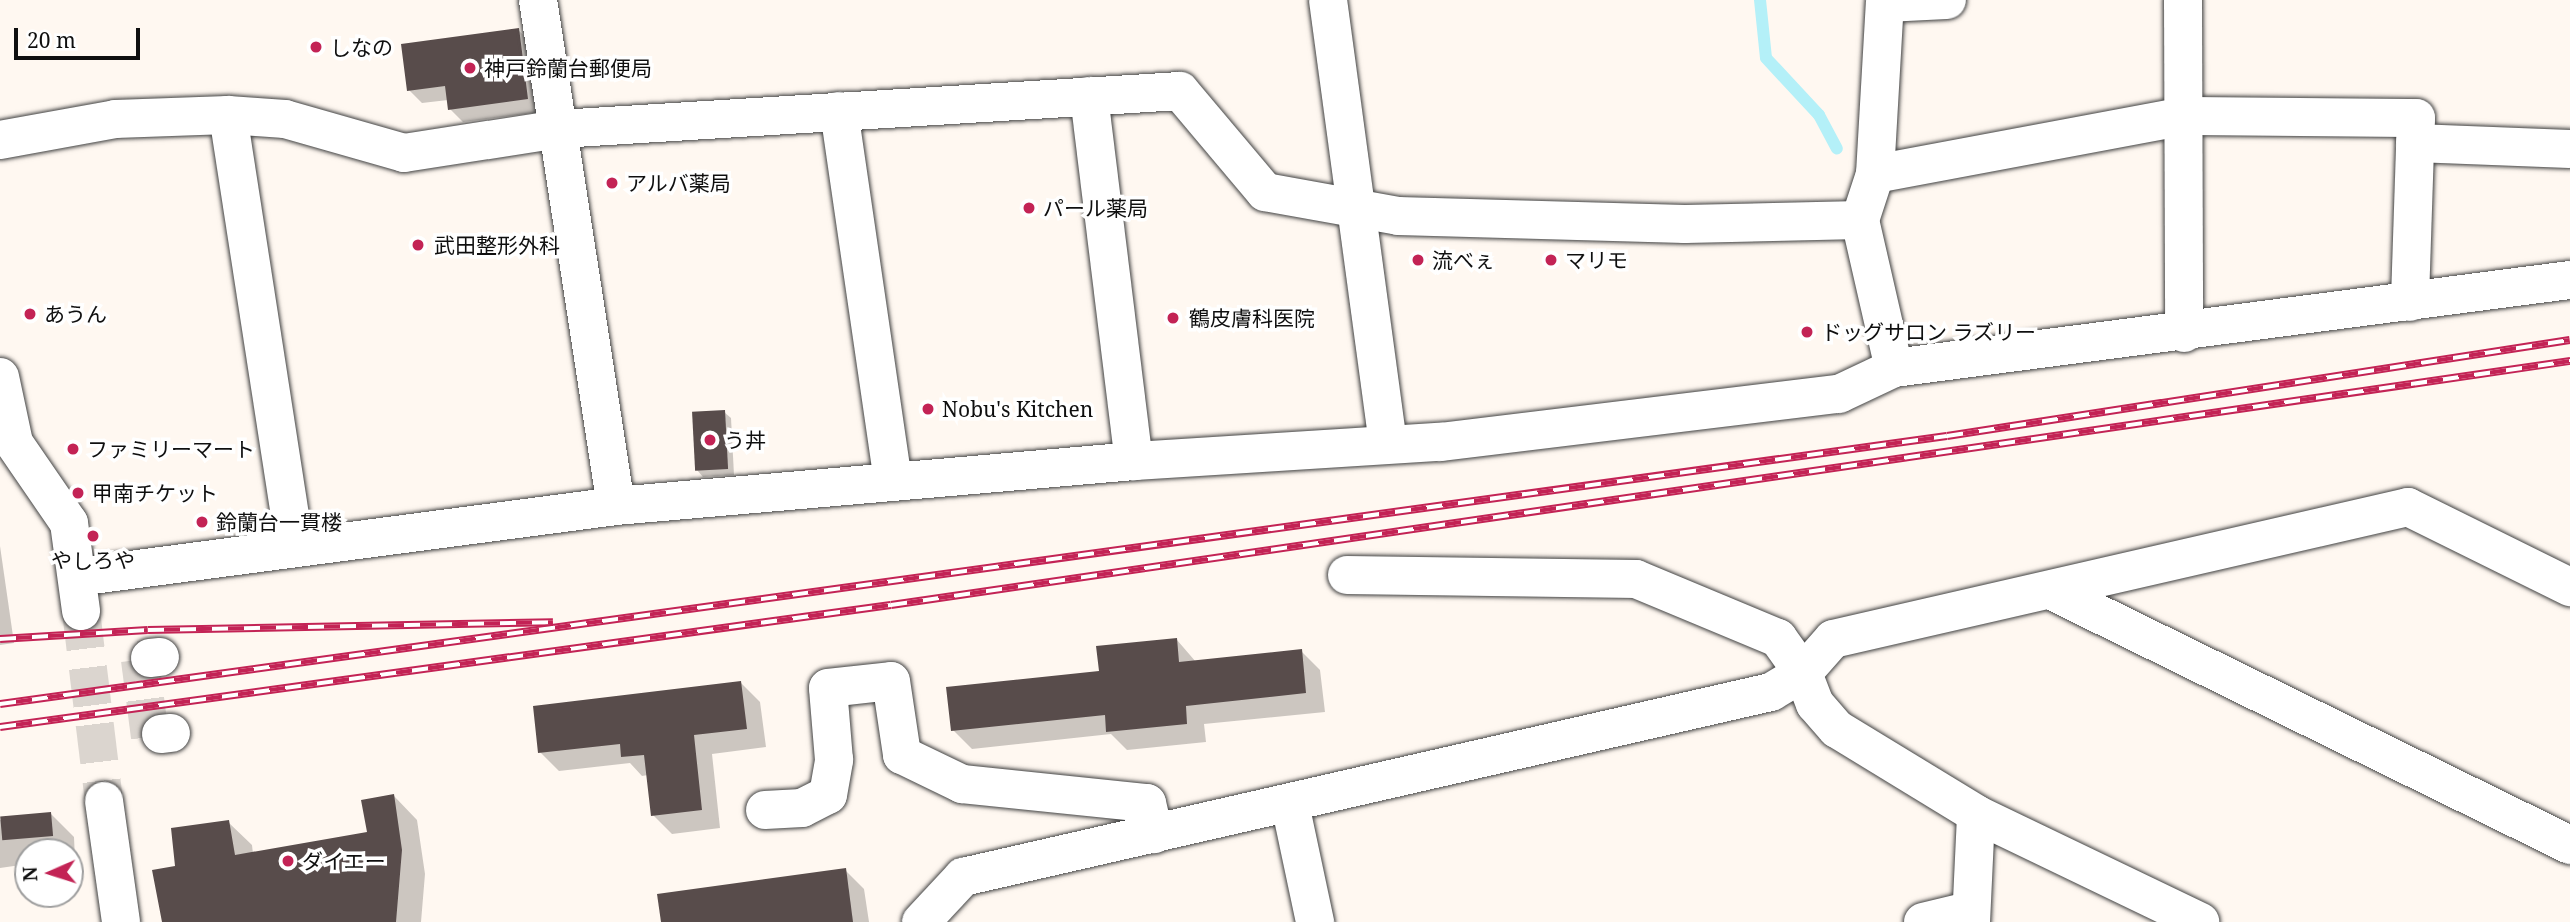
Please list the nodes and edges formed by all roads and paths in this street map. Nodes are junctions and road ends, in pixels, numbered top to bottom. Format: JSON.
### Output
{"nodes":[{"id":1,"x":538,"y":0,"type":"edge"},
{"id":2,"x":1328,"y":0,"type":"edge"},
{"id":3,"x":1947,"y":0,"type":"edge"},
{"id":4,"x":2183,"y":0,"type":"edge"},
{"id":5,"x":1089,"y":96,"type":"junction"},
{"id":6,"x":839,"y":111,"type":"junction"},
{"id":7,"x":228,"y":116,"type":"junction"},
{"id":8,"x":2184,"y":116,"type":"junction"},
{"id":9,"x":559,"y":129,"type":"junction"},
{"id":10,"x":0,"y":140,"type":"edge"},
{"id":11,"x":2416,"y":143,"type":"junction"},
{"id":12,"x":2570,"y":149,"type":"edge"},
{"id":13,"x":1875,"y":174,"type":"junction"},
{"id":14,"x":1359,"y":209,"type":"junction"},
{"id":15,"x":1860,"y":220,"type":"junction"},
{"id":16,"x":2570,"y":280,"type":"edge"},
{"id":17,"x":2410,"y":302,"type":"junction"},
{"id":18,"x":2184,"y":333,"type":"junction"},
{"id":19,"x":1894,"y":369,"type":"junction"},
{"id":20,"x":0,"y":377,"type":"edge"},
{"id":21,"x":5,"y":428,"type":"edge"},
{"id":22,"x":1388,"y":443,"type":"junction"},
{"id":23,"x":1134,"y":461,"type":"junction"},
{"id":24,"x":893,"y":480,"type":"junction"},
{"id":25,"x":616,"y":506,"type":"junction"},
{"id":26,"x":295,"y":548,"type":"junction"},
{"id":27,"x":1347,"y":575,"type":"dead end"},
{"id":28,"x":2570,"y":587,"type":"edge"},
{"id":29,"x":2054,"y":592,"type":"junction"},
{"id":30,"x":1803,"y":673,"type":"junction"},
{"id":31,"x":104,"y":802,"type":"tunnel mouth"},
{"id":32,"x":1290,"y":804,"type":"junction"},
{"id":33,"x":765,"y":810,"type":"dead end"},
{"id":34,"x":1976,"y":814,"type":"junction"},
{"id":35,"x":1154,"y":834,"type":"junction"},
{"id":36,"x":2570,"y":845,"type":"edge"},
{"id":37,"x":1969,"y":917,"type":"edge"},
{"id":38,"x":121,"y":922,"type":"edge"},
{"id":39,"x":921,"y":922,"type":"edge"},
{"id":40,"x":1315,"y":922,"type":"edge"},
{"id":41,"x":1923,"y":922,"type":"edge"},
{"id":42,"x":2200,"y":922,"type":"edge"}],
"edges":[{"from":1,"to":9,"type":"street"},
{"from":2,"to":14,"type":"street"},
{"from":3,"to":13,"type":"street"},
{"from":4,"to":8,"type":"street"},
{"from":5,"to":6,"type":"street"},
{"from":5,"to":14,"type":"street"},
{"from":5,"to":23,"type":"street"},
{"from":6,"to":9,"type":"street"},
{"from":6,"to":24,"type":"street"},
{"from":7,"to":9,"type":"street"},
{"from":7,"to":10,"type":"street"},
{"from":7,"to":26,"type":"street"},
{"from":8,"to":11,"type":"street"},
{"from":8,"to":13,"type":"street"},
{"from":8,"to":18,"type":"street"},
{"from":9,"to":25,"type":"street"},
{"from":11,"to":12,"type":"street"},
{"from":11,"to":17,"type":"street"},
{"from":13,"to":15,"type":"street"},
{"from":14,"to":15,"type":"street"},
{"from":14,"to":22,"type":"street"},
{"from":15,"to":19,"type":"street"},
{"from":16,"to":17,"type":"street"},
{"from":17,"to":18,"type":"street"},
{"from":18,"to":19,"type":"street"},
{"from":19,"to":22,"type":"street"},
{"from":20,"to":21,"type":"street"},
{"from":21,"to":26,"type":"street"},
{"from":22,"to":23,"type":"street"},
{"from":23,"to":24,"type":"street"},
{"from":24,"to":25,"type":"street"},
{"from":25,"to":26,"type":"street"},
{"from":27,"to":30,"type":"street"},
{"from":28,"to":29,"type":"street"},
{"from":29,"to":30,"type":"street"},
{"from":29,"to":36,"type":"street"},
{"from":30,"to":32,"type":"street"},
{"from":30,"to":34,"type":"street"},
{"from":31,"to":38,"type":"street"},
{"from":32,"to":35,"type":"street"},
{"from":32,"to":40,"type":"street"},
{"from":33,"to":35,"type":"street"},
{"from":34,"to":37,"type":"street"},
{"from":34,"to":42,"type":"street"},
{"from":35,"to":39,"type":"street"},
{"from":37,"to":41,"type":"street"}]}
